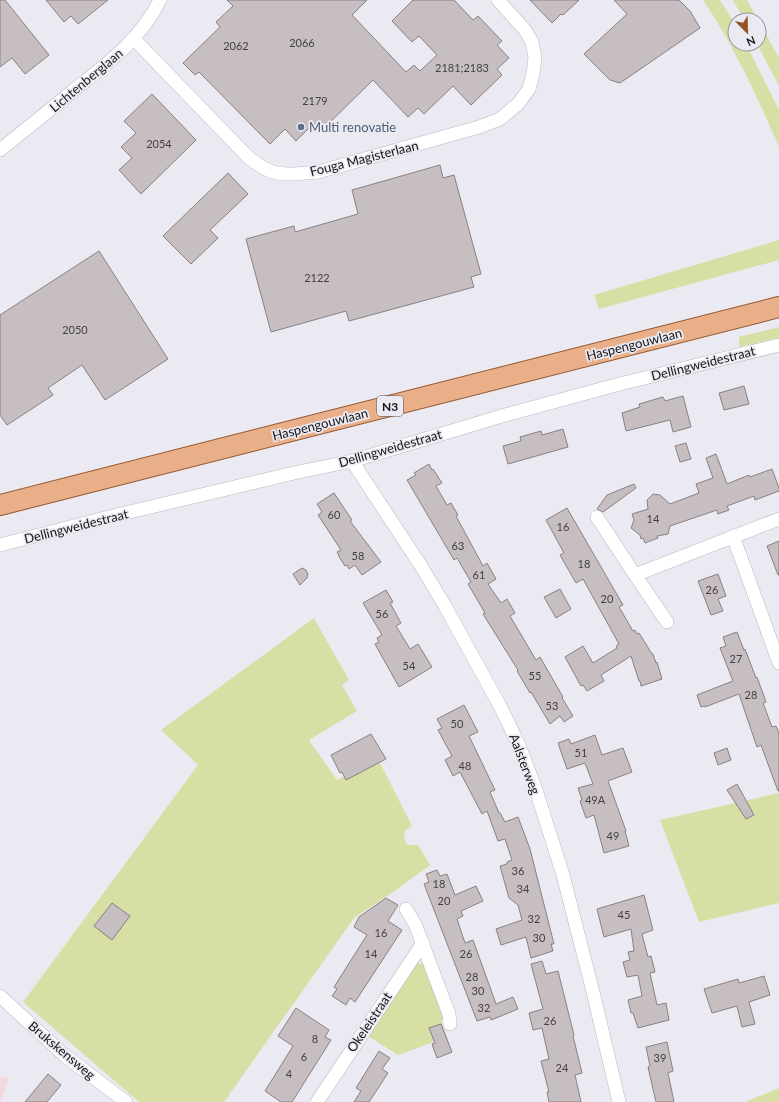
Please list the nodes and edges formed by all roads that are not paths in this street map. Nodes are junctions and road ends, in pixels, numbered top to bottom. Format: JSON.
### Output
{"nodes":[{"id":1,"x":160,"y":0,"type":"edge"},
{"id":2,"x":498,"y":0,"type":"edge"},
{"id":3,"x":134,"y":39,"type":"junction"},
{"id":4,"x":0,"y":150,"type":"edge"},
{"id":5,"x":779,"y":307,"type":"edge"},
{"id":6,"x":779,"y":344,"type":"edge"},
{"id":7,"x":352,"y":461,"type":"junction"},
{"id":8,"x":0,"y":505,"type":"edge"},
{"id":9,"x":597,"y":517,"type":"dead end"},
{"id":10,"x":779,"y":519,"type":"edge"},
{"id":11,"x":733,"y":536,"type":"junction"},
{"id":12,"x":0,"y":545,"type":"edge"},
{"id":13,"x":635,"y":575,"type":"junction"},
{"id":14,"x":667,"y":622,"type":"dead end"},
{"id":15,"x":779,"y":663,"type":"edge"},
{"id":16,"x":406,"y":909,"type":"dead end"},
{"id":17,"x":422,"y":943,"type":"junction"},
{"id":18,"x":0,"y":996,"type":"edge"},
{"id":19,"x":450,"y":1024,"type":"dead end"},
{"id":20,"x":126,"y":1102,"type":"edge"},
{"id":21,"x":317,"y":1102,"type":"edge"},
{"id":22,"x":618,"y":1102,"type":"edge"}],
"edges":[{"from":1,"to":3,"type":"street","name":"Lichtenberglaan"},
{"from":2,"to":3,"type":"street","name":"Fouga Magisterlaan"},
{"from":3,"to":4,"type":"street","name":"Lichtenberglaan"},
{"from":5,"to":8,"type":"main road","name":"Haspengouwlaan","number":"N3"},
{"from":6,"to":7,"type":"street","name":"Dellingweidestraat"},
{"from":7,"to":12,"type":"street","name":"Dellingweidestraat"},
{"from":7,"to":22,"type":"street","name":"Aalsterweg"},
{"from":9,"to":13,"type":"street"},
{"from":10,"to":11,"type":"street"},
{"from":11,"to":13,"type":"street"},
{"from":11,"to":15,"type":"street"},
{"from":13,"to":14,"type":"street"},
{"from":16,"to":17,"type":"street"},
{"from":17,"to":19,"type":"street"},
{"from":17,"to":21,"type":"street","name":"Okeleistraat"},
{"from":18,"to":20,"type":"street","name":"Brukskensweg"}]}
